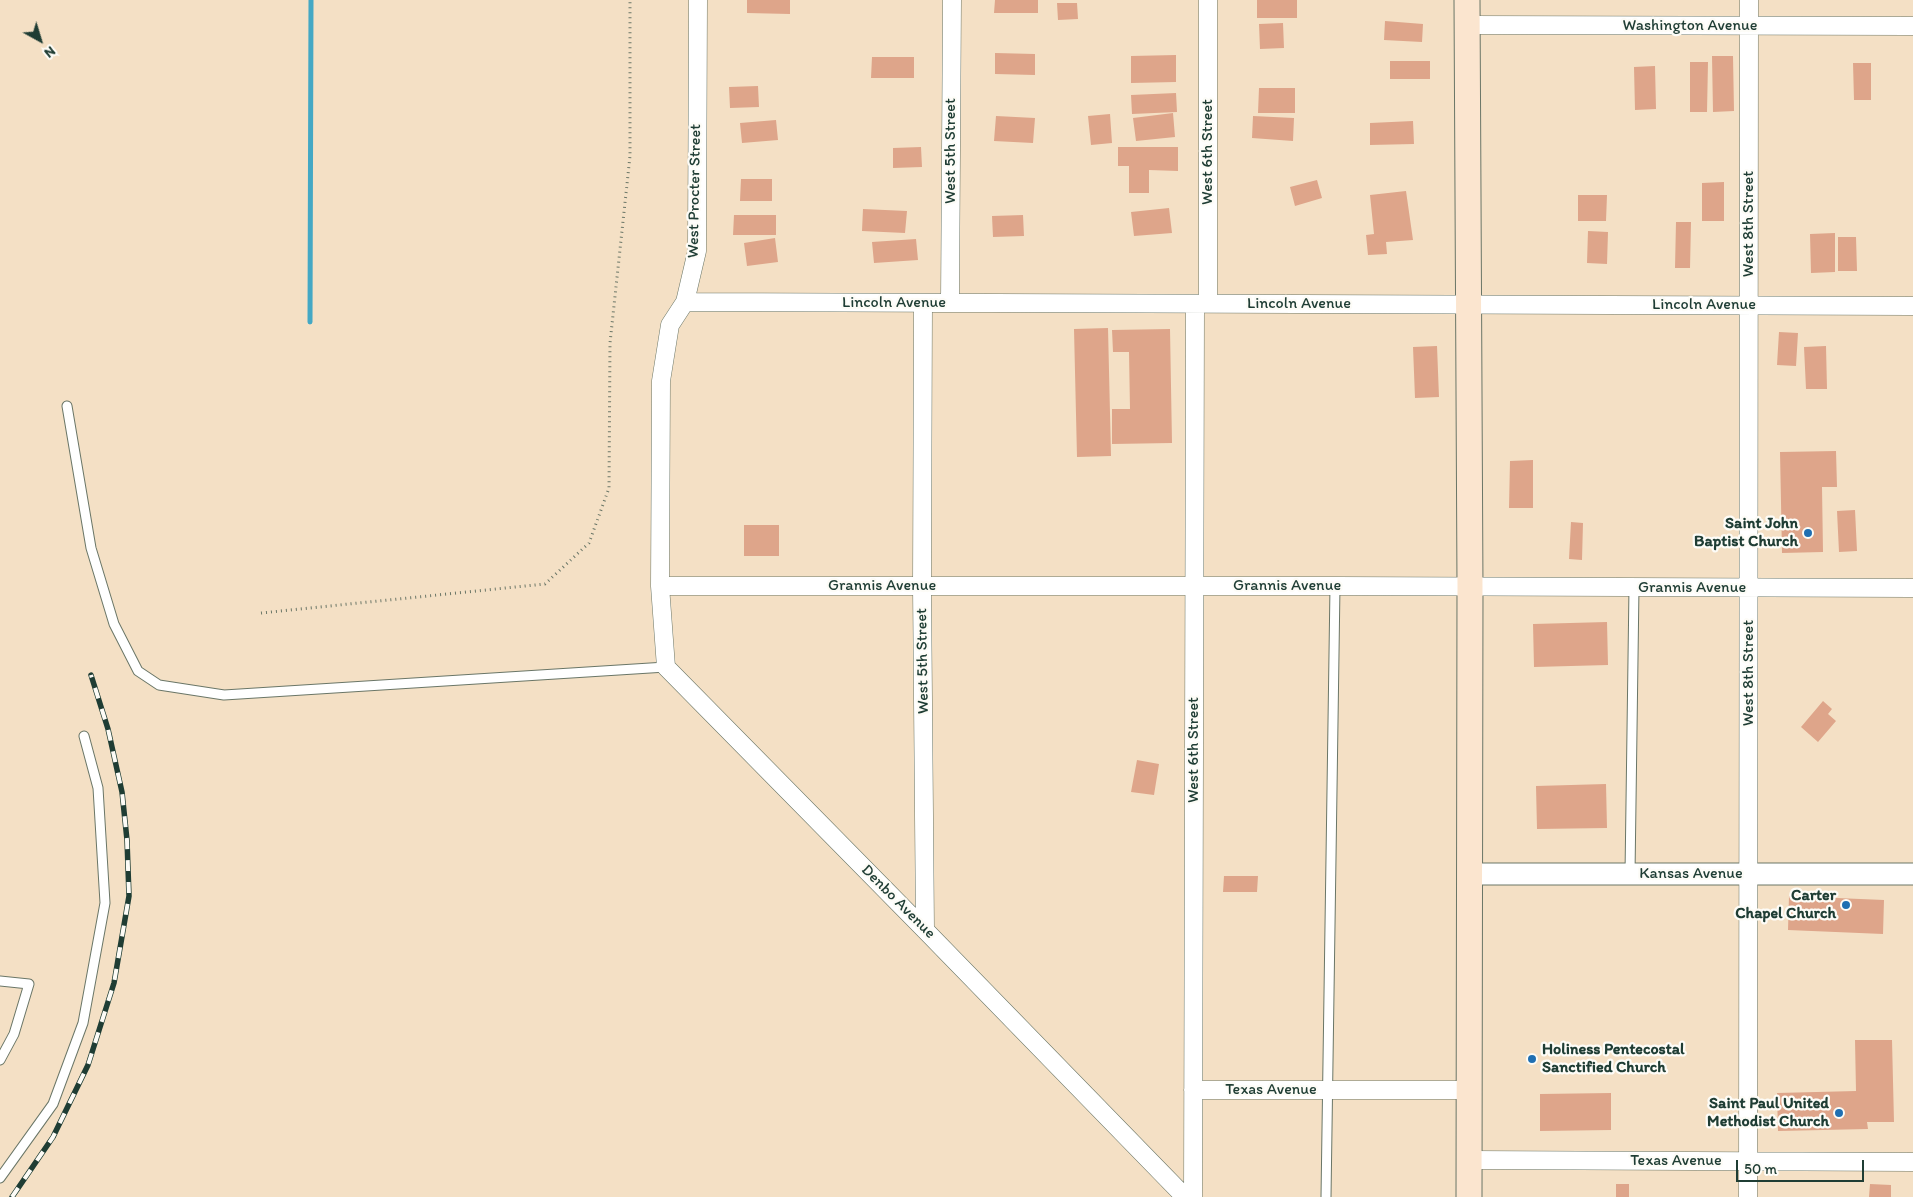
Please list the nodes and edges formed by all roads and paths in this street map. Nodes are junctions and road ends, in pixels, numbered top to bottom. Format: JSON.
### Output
{"nodes":[{"id":1,"x":630,"y":0,"type":"edge"},
{"id":2,"x":698,"y":0,"type":"edge"},
{"id":3,"x":952,"y":0,"type":"edge"},
{"id":4,"x":1208,"y":0,"type":"edge"},
{"id":5,"x":1467,"y":0,"type":"edge"},
{"id":6,"x":1749,"y":0,"type":"edge"},
{"id":7,"x":1466,"y":25,"type":"junction"},
{"id":8,"x":1748,"y":26,"type":"junction"},
{"id":9,"x":1913,"y":26,"type":"edge"},
{"id":10,"x":685,"y":302,"type":"junction"},
{"id":11,"x":923,"y":303,"type":"junction"},
{"id":12,"x":950,"y":303,"type":"junction"},
{"id":13,"x":1201,"y":304,"type":"junction"},
{"id":14,"x":1467,"y":304,"type":"junction"},
{"id":15,"x":1750,"y":305,"type":"junction"},
{"id":16,"x":1913,"y":306,"type":"edge"},
{"id":17,"x":67,"y":406,"type":"dead end"},
{"id":18,"x":660,"y":586,"type":"junction"},
{"id":19,"x":922,"y":586,"type":"junction"},
{"id":20,"x":1194,"y":586,"type":"junction"},
{"id":21,"x":1335,"y":586,"type":"junction"},
{"id":22,"x":1470,"y":586,"type":"junction"},
{"id":23,"x":1634,"y":587,"type":"junction"},
{"id":24,"x":1749,"y":588,"type":"junction"},
{"id":25,"x":1913,"y":588,"type":"edge"},
{"id":26,"x":261,"y":613,"type":"dead end"},
{"id":27,"x":666,"y":667,"type":"junction"},
{"id":28,"x":84,"y":736,"type":"dead end"},
{"id":29,"x":1469,"y":874,"type":"junction"},
{"id":30,"x":1630,"y":874,"type":"junction"},
{"id":31,"x":1749,"y":874,"type":"junction"},
{"id":32,"x":1913,"y":874,"type":"edge"},
{"id":33,"x":925,"y":930,"type":"junction"},
{"id":34,"x":0,"y":980,"type":"edge"},
{"id":35,"x":0,"y":1060,"type":"edge"},
{"id":36,"x":1193,"y":1090,"type":"junction"},
{"id":37,"x":1328,"y":1090,"type":"junction"},
{"id":38,"x":1469,"y":1090,"type":"junction"},
{"id":39,"x":1469,"y":1160,"type":"junction"},
{"id":40,"x":1748,"y":1162,"type":"junction"},
{"id":41,"x":1913,"y":1162,"type":"edge"},
{"id":42,"x":0,"y":1178,"type":"edge"},
{"id":43,"x":1185,"y":1197,"type":"edge"},
{"id":44,"x":1193,"y":1197,"type":"edge"},
{"id":45,"x":1326,"y":1197,"type":"edge"},
{"id":46,"x":1468,"y":1197,"type":"edge"},
{"id":47,"x":1748,"y":1197,"type":"edge"}],
"edges":[{"from":1,"to":26,"type":"path"},
{"from":2,"to":10,"type":"street","name":"West Procter Street"},
{"from":3,"to":12,"type":"street","name":"West 5th Street"},
{"from":4,"to":13,"type":"street","name":"West 6th Street"},
{"from":5,"to":7,"type":"main road"},
{"from":6,"to":8,"type":"street","name":"West 8th Street"},
{"from":7,"to":8,"type":"street","name":"Washington Avenue"},
{"from":7,"to":14,"type":"main road"},
{"from":8,"to":9,"type":"street","name":"Washington Avenue"},
{"from":8,"to":15,"type":"street","name":"West 8th Street"},
{"from":10,"to":11,"type":"street","name":"Lincoln Avenue"},
{"from":10,"to":18,"type":"street","name":"West Procter Street"},
{"from":11,"to":12,"type":"street","name":"Lincoln Avenue"},
{"from":11,"to":19,"type":"street","name":"West 5th Street"},
{"from":12,"to":13,"type":"street","name":"Lincoln Avenue"},
{"from":13,"to":14,"type":"street","name":"Lincoln Avenue"},
{"from":13,"to":20,"type":"street","name":"West 6th Street"},
{"from":14,"to":15,"type":"street","name":"Lincoln Avenue"},
{"from":14,"to":22,"type":"main road"},
{"from":15,"to":16,"type":"street","name":"Lincoln Avenue"},
{"from":15,"to":24,"type":"street","name":"West 8th Street"},
{"from":17,"to":27,"type":"lane"},
{"from":18,"to":19,"type":"street","name":"Grannis Avenue"},
{"from":18,"to":27,"type":"street"},
{"from":19,"to":20,"type":"street","name":"Grannis Avenue"},
{"from":19,"to":33,"type":"street","name":"West 5th Street"},
{"from":20,"to":21,"type":"street","name":"Grannis Avenue"},
{"from":20,"to":36,"type":"street","name":"West 6th Street"},
{"from":21,"to":22,"type":"street","name":"Grannis Avenue"},
{"from":21,"to":37,"type":"lane"},
{"from":22,"to":23,"type":"street","name":"Grannis Avenue"},
{"from":22,"to":29,"type":"main road"},
{"from":23,"to":24,"type":"street","name":"Grannis Avenue"},
{"from":23,"to":30,"type":"lane"},
{"from":24,"to":25,"type":"street","name":"Grannis Avenue"},
{"from":24,"to":31,"type":"street","name":"West 8th Street"},
{"from":27,"to":33,"type":"street","name":"Denbo Avenue"},
{"from":28,"to":42,"type":"lane"},
{"from":29,"to":30,"type":"street","name":"Kansas Avenue"},
{"from":29,"to":38,"type":"main road"},
{"from":30,"to":31,"type":"street","name":"Kansas Avenue"},
{"from":31,"to":32,"type":"street","name":"Kansas Avenue"},
{"from":31,"to":40,"type":"street","name":"West 8th Street"},
{"from":33,"to":43,"type":"street","name":"Denbo Avenue"},
{"from":34,"to":35,"type":"lane"},
{"from":36,"to":37,"type":"street","name":"Texas Avenue"},
{"from":36,"to":44,"type":"street","name":"West 6th Street"},
{"from":37,"to":38,"type":"street","name":"Texas Avenue"},
{"from":37,"to":45,"type":"lane"},
{"from":38,"to":39,"type":"main road"},
{"from":39,"to":40,"type":"street","name":"Texas Avenue"},
{"from":39,"to":46,"type":"main road"},
{"from":40,"to":41,"type":"street","name":"Texas Avenue"},
{"from":40,"to":47,"type":"street","name":"West 8th Street"}]}
